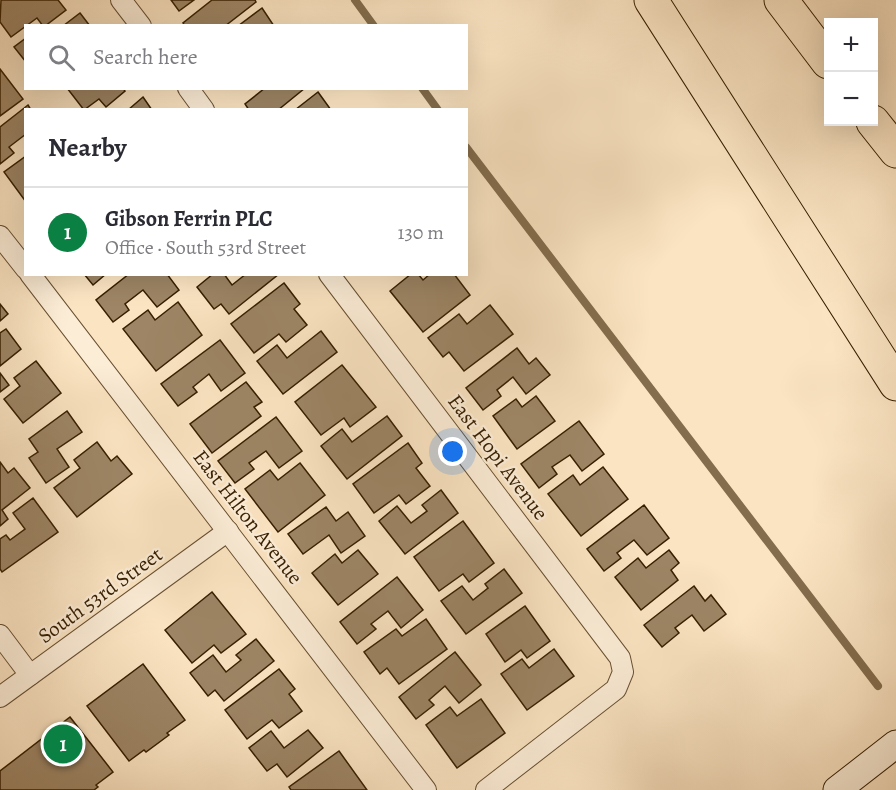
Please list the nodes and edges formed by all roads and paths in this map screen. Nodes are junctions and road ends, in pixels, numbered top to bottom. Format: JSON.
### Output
{"nodes":[{"id":1,"x":121,"y":0,"type":"edge"},
{"id":2,"x":651,"y":0,"type":"edge"},
{"id":3,"x":781,"y":0,"type":"edge"},
{"id":4,"x":139,"y":24,"type":"edge"},
{"id":5,"x":824,"y":57,"type":"edge"},
{"id":6,"x":189,"y":90,"type":"edge"},
{"id":7,"x":203,"y":108,"type":"edge"},
{"id":8,"x":876,"y":126,"type":"edge"},
{"id":9,"x":896,"y":151,"type":"edge"},
{"id":10,"x":0,"y":236,"type":"edge"},
{"id":11,"x":24,"y":266,"type":"edge"},
{"id":12,"x":32,"y":276,"type":"edge"},
{"id":13,"x":331,"y":276,"type":"edge"},
{"id":14,"x":896,"y":384,"type":"edge"},
{"id":15,"x":228,"y":531,"type":"junction"},
{"id":16,"x":0,"y":635,"type":"edge"},
{"id":17,"x":30,"y":675,"type":"junction"},
{"id":18,"x":0,"y":697,"type":"edge"},
{"id":19,"x":896,"y":744,"type":"edge"},
{"id":20,"x":426,"y":790,"type":"edge"},
{"id":21,"x":486,"y":790,"type":"edge"},
{"id":22,"x":837,"y":790,"type":"edge"}],
"edges":[{"from":1,"to":4,"type":"street"},
{"from":2,"to":14,"type":"highway"},
{"from":3,"to":5,"type":"highway"},
{"from":6,"to":7,"type":"street"},
{"from":8,"to":9,"type":"highway"},
{"from":10,"to":11,"type":"street"},
{"from":12,"to":15,"type":"street","name":"East Hilton Avenue"},
{"from":13,"to":21,"type":"street","name":"East Hopi Avenue"},
{"from":15,"to":17,"type":"street","name":"South 53rd Street"},
{"from":15,"to":20,"type":"street","name":"East Hilton Avenue"},
{"from":16,"to":17,"type":"street"},
{"from":17,"to":18,"type":"street","name":"South 53rd Street"},
{"from":19,"to":22,"type":"main road"}]}
